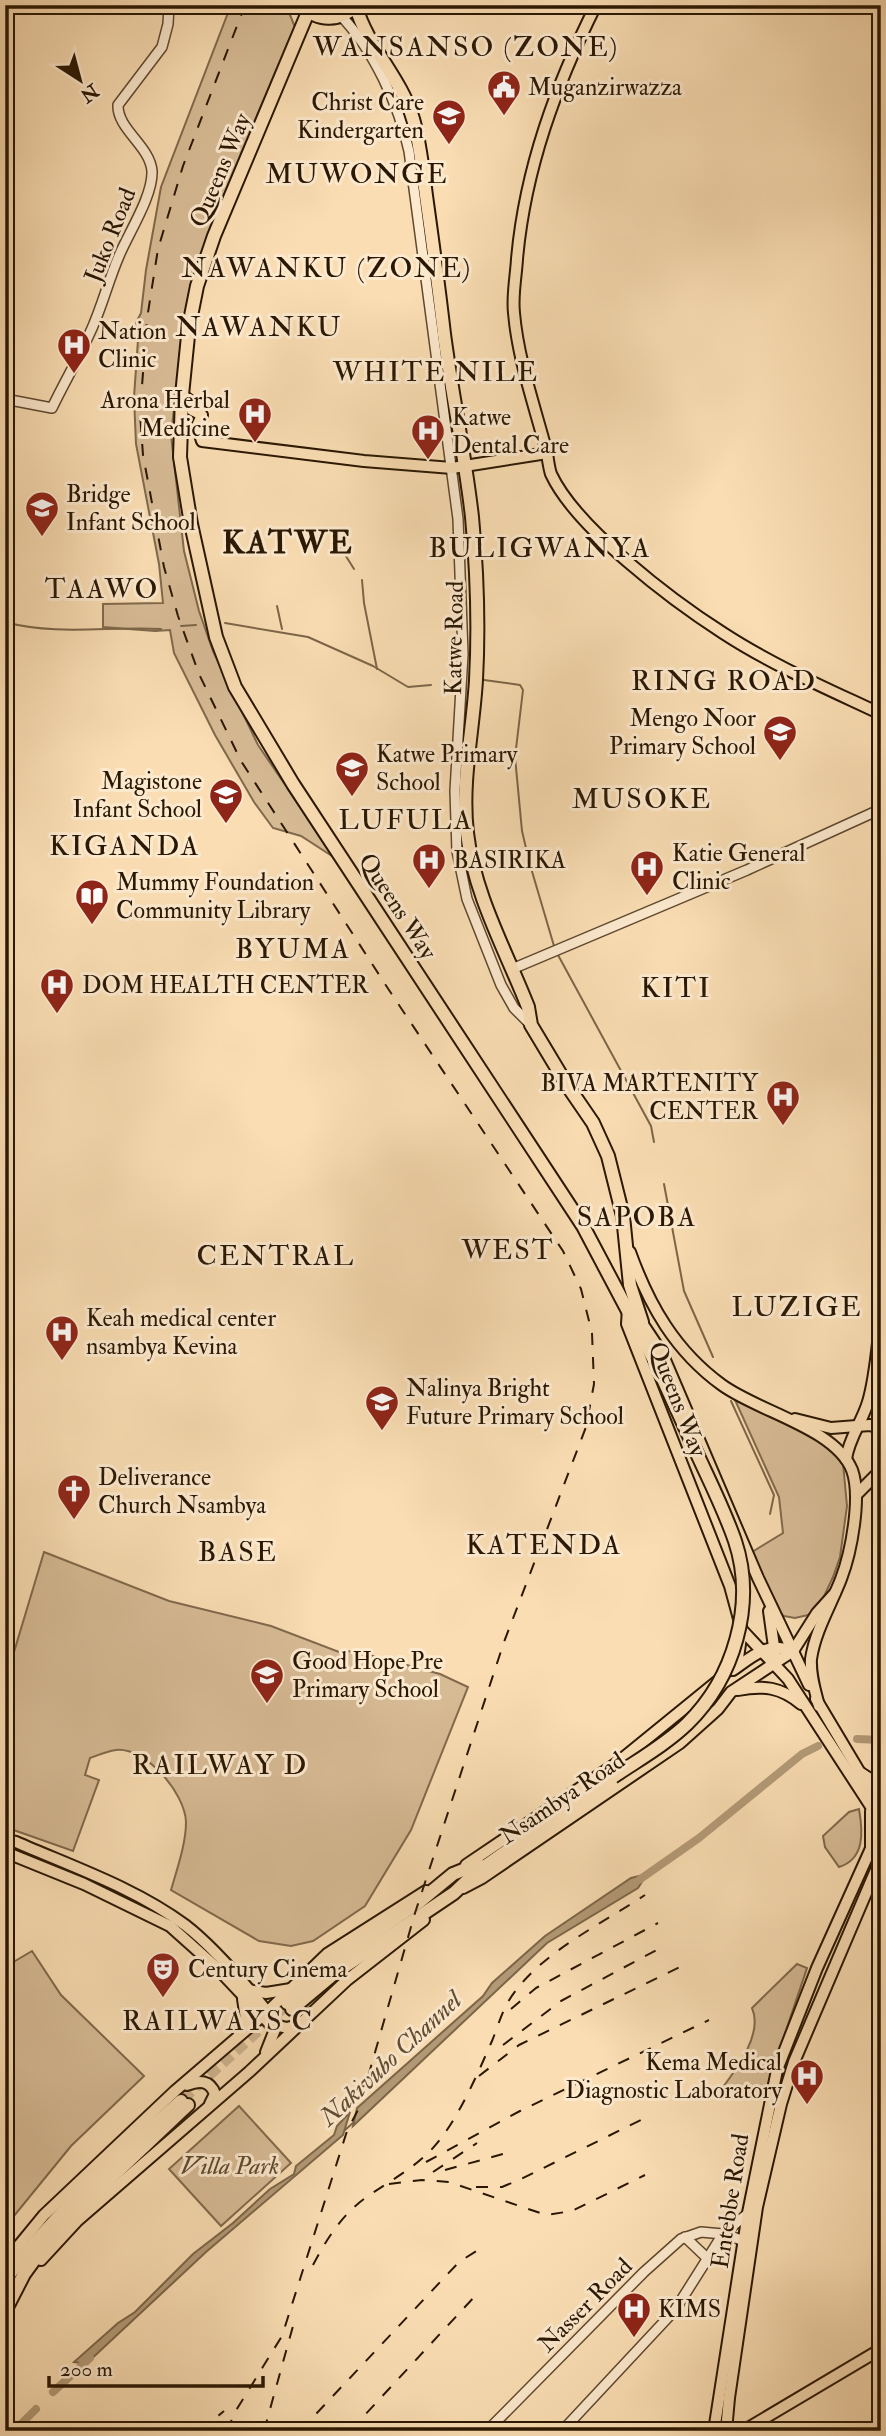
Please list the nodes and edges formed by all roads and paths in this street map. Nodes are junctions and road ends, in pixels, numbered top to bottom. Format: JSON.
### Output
{"nodes":[{"id":1,"x":169,"y":5,"type":"edge"},
{"id":2,"x":596,"y":5,"type":"edge"},
{"id":3,"x":357,"y":6,"type":"edge"},
{"id":4,"x":305,"y":8,"type":"edge"},
{"id":5,"x":341,"y":16,"type":"junction"},
{"id":6,"x":360,"y":31,"type":"junction"},
{"id":7,"x":182,"y":395,"type":"junction"},
{"id":8,"x":5,"y":398,"type":"edge"},
{"id":9,"x":547,"y":453,"type":"junction"},
{"id":10,"x":459,"y":467,"type":"junction"},
{"id":11,"x":468,"y":693,"type":"junction"},
{"id":12,"x":881,"y":714,"type":"edge"},
{"id":13,"x":881,"y":810,"type":"edge"},
{"id":14,"x":501,"y":944,"type":"junction"},
{"id":15,"x":486,"y":947,"type":"junction"},
{"id":16,"x":512,"y":969,"type":"junction"},
{"id":17,"x":523,"y":1010,"type":"junction"},
{"id":18,"x":626,"y":1241,"type":"junction"},
{"id":19,"x":628,"y":1308,"type":"junction"},
{"id":20,"x":881,"y":1318,"type":"edge"},
{"id":21,"x":643,"y":1326,"type":"junction"},
{"id":22,"x":656,"y":1364,"type":"junction"},
{"id":23,"x":867,"y":1404,"type":"junction"},
{"id":24,"x":779,"y":1416,"type":"junction"},
{"id":25,"x":860,"y":1425,"type":"junction"},
{"id":26,"x":881,"y":1428,"type":"edge"},
{"id":27,"x":846,"y":1459,"type":"junction"},
{"id":28,"x":881,"y":1471,"type":"edge"},
{"id":29,"x":857,"y":1494,"type":"junction"},
{"id":30,"x":765,"y":1591,"type":"junction"},
{"id":31,"x":835,"y":1593,"type":"junction"},
{"id":32,"x":742,"y":1630,"type":"junction"},
{"id":33,"x":775,"y":1647,"type":"junction"},
{"id":34,"x":762,"y":1651,"type":"junction"},
{"id":35,"x":793,"y":1651,"type":"junction"},
{"id":36,"x":774,"y":1663,"type":"junction"},
{"id":37,"x":721,"y":1679,"type":"junction"},
{"id":38,"x":731,"y":1692,"type":"junction"},
{"id":39,"x":818,"y":1706,"type":"junction"},
{"id":40,"x":812,"y":1716,"type":"junction"},
{"id":41,"x":859,"y":1771,"type":"junction"},
{"id":42,"x":881,"y":1786,"type":"edge"},
{"id":43,"x":876,"y":1809,"type":"edge"},
{"id":44,"x":550,"y":1819,"type":"junction"},
{"id":45,"x":881,"y":1822,"type":"edge"},
{"id":46,"x":881,"y":1832,"type":"edge"},
{"id":47,"x":5,"y":1840,"type":"edge"},
{"id":48,"x":870,"y":1851,"type":"junction"},
{"id":49,"x":5,"y":1853,"type":"edge"},
{"id":50,"x":881,"y":1858,"type":"edge"},
{"id":51,"x":453,"y":1874,"type":"junction"},
{"id":52,"x":454,"y":1892,"type":"junction"},
{"id":53,"x":817,"y":1968,"type":"junction"},
{"id":54,"x":831,"y":1972,"type":"junction"},
{"id":55,"x":291,"y":1989,"type":"junction"},
{"id":56,"x":245,"y":1993,"type":"junction"},
{"id":57,"x":264,"y":2014,"type":"junction"},
{"id":58,"x":299,"y":2025,"type":"junction"},
{"id":59,"x":276,"y":2027,"type":"junction"},
{"id":60,"x":233,"y":2041,"type":"junction"},
{"id":61,"x":786,"y":2043,"type":"junction"},
{"id":62,"x":799,"y":2048,"type":"junction"},
{"id":63,"x":262,"y":2060,"type":"junction"},
{"id":64,"x":182,"y":2099,"type":"junction"},
{"id":65,"x":204,"y":2112,"type":"junction"},
{"id":66,"x":753,"y":2210,"type":"junction"},
{"id":67,"x":685,"y":2237,"type":"junction"},
{"id":68,"x":719,"y":2240,"type":"junction"},
{"id":69,"x":744,"y":2241,"type":"junction"},
{"id":70,"x":707,"y":2258,"type":"junction"},
{"id":71,"x":5,"y":2270,"type":"edge"},
{"id":72,"x":5,"y":2280,"type":"edge"},
{"id":73,"x":8,"y":2306,"type":"edge"},
{"id":74,"x":881,"y":2349,"type":"edge"},
{"id":75,"x":487,"y":2431,"type":"edge"},
{"id":76,"x":562,"y":2431,"type":"edge"},
{"id":77,"x":714,"y":2431,"type":"edge"},
{"id":78,"x":726,"y":2431,"type":"edge"},
{"id":79,"x":743,"y":2431,"type":"edge"}],
"edges":[{"from":1,"to":8,"type":"street","name":"Juko Road"},
{"from":2,"to":9,"type":"main road"},
{"from":3,"to":5,"type":"highway"},
{"from":3,"to":6,"type":"highway","name":"Katwe Road"},
{"from":4,"to":5,"type":"highway"},
{"from":4,"to":7,"type":"highway","name":"Queens Way"},
{"from":5,"to":6,"type":"street","name":"Katwe Road"},
{"from":6,"to":10,"type":"highway","name":"Katwe Road"},
{"from":7,"to":10,"type":"main road"},
{"from":7,"to":19,"type":"highway","name":"Queens Way"},
{"from":9,"to":10,"type":"main road"},
{"from":9,"to":12,"type":"main road"},
{"from":10,"to":11,"type":"highway","name":"Katwe Road"},
{"from":11,"to":14,"type":"highway","name":"Katwe Road"},
{"from":11,"to":15,"type":"street","name":"Katwe Road"},
{"from":13,"to":16,"type":"street"},
{"from":14,"to":15,"type":"highway"},
{"from":14,"to":16,"type":"highway","name":"Katwe Road"},
{"from":15,"to":17,"type":"street","name":"Katwe Road"},
{"from":16,"to":17,"type":"highway","name":"Katwe Road"},
{"from":17,"to":18,"type":"highway","name":"Katwe Road"},
{"from":18,"to":21,"type":"highway","name":"Katwe Road"},
{"from":18,"to":24,"type":"main road"},
{"from":19,"to":22,"type":"highway"},
{"from":19,"to":32,"type":"main road","name":"Queens Way"},
{"from":20,"to":23,"type":"main road"},
{"from":21,"to":22,"type":"highway","name":"Katwe Road"},
{"from":21,"to":30,"type":"main road"},
{"from":22,"to":44,"type":"highway","bridge":true},
{"from":23,"to":25,"type":"main road"},
{"from":23,"to":26,"type":"main road"},
{"from":24,"to":25,"type":"main road"},
{"from":24,"to":27,"type":"main road"},
{"from":25,"to":26,"type":"main road"},
{"from":25,"to":27,"type":"main road"},
{"from":27,"to":29,"type":"main road"},
{"from":28,"to":29,"type":"main road"},
{"from":29,"to":31,"type":"main road"},
{"from":30,"to":33,"type":"main road"},
{"from":30,"to":35,"type":"main road"},
{"from":31,"to":35,"type":"main road","name":"Nsambya Road"},
{"from":31,"to":39,"type":"main road"},
{"from":32,"to":34,"type":"main road","name":"Queens Way"},
{"from":32,"to":37,"type":"main road","name":"Nsambya Road"},
{"from":33,"to":34,"type":"main road"},
{"from":33,"to":35,"type":"main road"},
{"from":33,"to":36,"type":"main road"},
{"from":34,"to":36,"type":"main road","name":"Queens Way"},
{"from":34,"to":37,"type":"main road"},
{"from":35,"to":36,"type":"main road","name":"Nsambya Road"},
{"from":35,"to":39,"type":"main road"},
{"from":36,"to":38,"type":"main road","name":"Nsambya Road"},
{"from":36,"to":40,"type":"main road","name":"Queens Way"},
{"from":37,"to":51,"type":"main road","name":"Nsambya Road"},
{"from":38,"to":40,"type":"main road"},
{"from":38,"to":52,"type":"main road","name":"Nsambya Road"},
{"from":39,"to":41,"type":"main road"},
{"from":40,"to":43,"type":"main road","name":"Queens Way"},
{"from":41,"to":42,"type":"main road"},
{"from":41,"to":43,"type":"main road"},
{"from":43,"to":45,"type":"main road"},
{"from":43,"to":48,"type":"main road"},
{"from":44,"to":51,"type":"highway"},
{"from":44,"to":52,"type":"highway"},
{"from":46,"to":48,"type":"main road","name":"Entebbe Road"},
{"from":47,"to":56,"type":"main road"},
{"from":48,"to":53,"type":"main road","name":"Entebbe Road"},
{"from":49,"to":56,"type":"main road"},
{"from":50,"to":54,"type":"main road","name":"Entebbe Road"},
{"from":51,"to":52,"type":"highway"},
{"from":51,"to":55,"type":"main road","name":"Nsambya Road"},
{"from":52,"to":58,"type":"main road","name":"Nsambya Road"},
{"from":53,"to":54,"type":"main road"},
{"from":53,"to":61,"type":"main road","name":"Entebbe Road"},
{"from":54,"to":62,"type":"main road","name":"Entebbe Road"},
{"from":55,"to":56,"type":"main road"},
{"from":55,"to":57,"type":"main road","name":"Nsambya Road"},
{"from":56,"to":57,"type":"main road"},
{"from":56,"to":60,"type":"main road"},
{"from":57,"to":59,"type":"main road"},
{"from":57,"to":60,"type":"main road","name":"Nsambya Road"},
{"from":58,"to":59,"type":"main road"},
{"from":58,"to":63,"type":"main road","name":"Nsambya Road"},
{"from":59,"to":63,"type":"main road"},
{"from":60,"to":64,"type":"main road","name":"Nsambya Road"},
{"from":61,"to":62,"type":"main road"},
{"from":61,"to":66,"type":"main road","name":"Entebbe Road"},
{"from":62,"to":66,"type":"main road","name":"Entebbe Road"},
{"from":63,"to":65,"type":"main road","name":"Nsambya Road"},
{"from":64,"to":65,"type":"main road"},
{"from":64,"to":71,"type":"main road","name":"Nsambya Road"},
{"from":64,"to":72,"type":"highway"},
{"from":64,"to":73,"type":"highway"},
{"from":65,"to":73,"type":"main road","name":"Nsambya Road"},
{"from":66,"to":68,"type":"street"},
{"from":66,"to":69,"type":"main road","name":"Entebbe Road"},
{"from":66,"to":78,"type":"main road","name":"Entebbe Road"},
{"from":67,"to":68,"type":"street"},
{"from":67,"to":70,"type":"street"},
{"from":67,"to":75,"type":"street","name":"Nasser Road"},
{"from":68,"to":69,"type":"street"},
{"from":68,"to":70,"type":"street"},
{"from":69,"to":77,"type":"main road","name":"Entebbe Road"},
{"from":70,"to":76,"type":"street"},
{"from":74,"to":79,"type":"main road"}]}
